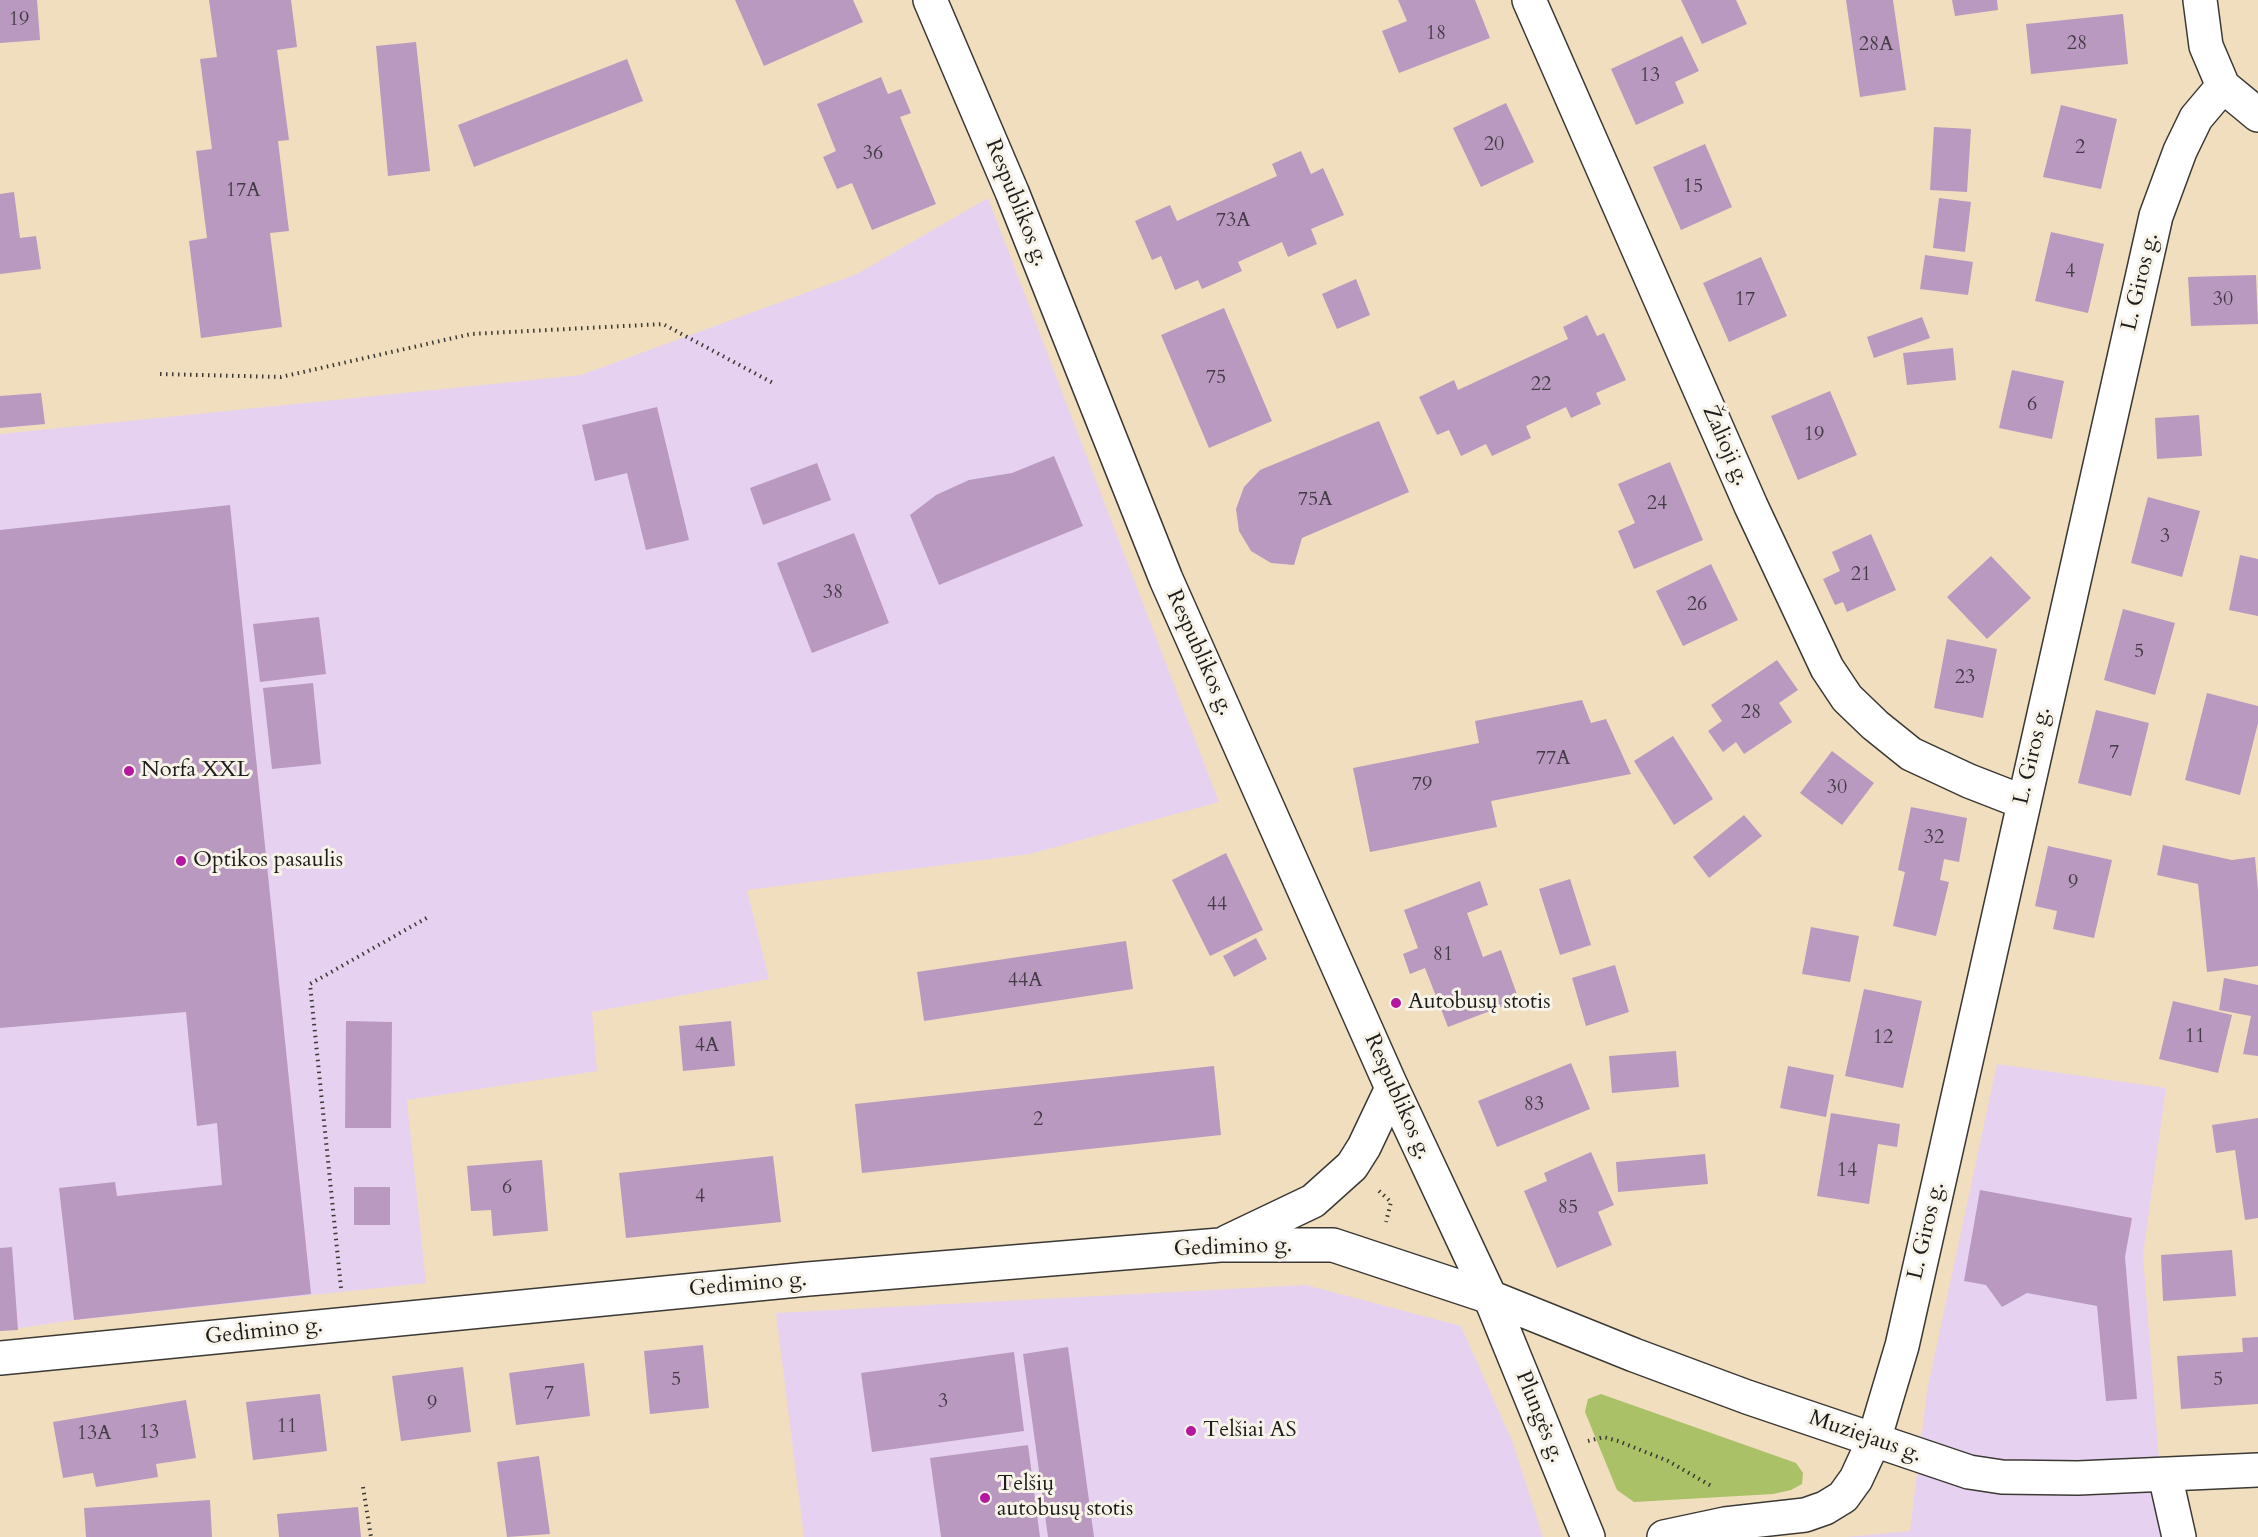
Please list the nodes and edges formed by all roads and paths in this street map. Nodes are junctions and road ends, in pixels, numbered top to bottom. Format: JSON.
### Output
{"nodes":[{"id":1,"x":930,"y":0,"type":"edge"},
{"id":2,"x":1529,"y":0,"type":"edge"},
{"id":3,"x":2200,"y":0,"type":"edge"},
{"id":4,"x":2223,"y":86,"type":"junction"},
{"id":5,"x":2258,"y":115,"type":"edge"},
{"id":6,"x":160,"y":374,"type":"dead end"},
{"id":7,"x":773,"y":383,"type":"dead end"},
{"id":8,"x":2023,"y":802,"type":"junction"},
{"id":9,"x":430,"y":916,"type":"dead end"},
{"id":10,"x":1392,"y":1088,"type":"junction"},
{"id":11,"x":1352,"y":1166,"type":"junction"},
{"id":12,"x":1220,"y":1245,"type":"junction"},
{"id":13,"x":1376,"y":1259,"type":"junction"},
{"id":14,"x":1490,"y":1297,"type":"junction"},
{"id":15,"x":345,"y":1324,"type":"junction"},
{"id":16,"x":0,"y":1358,"type":"edge"},
{"id":17,"x":1874,"y":1440,"type":"junction"},
{"id":18,"x":1553,"y":1450,"type":"junction"},
{"id":19,"x":2258,"y":1470,"type":"edge"},
{"id":20,"x":2165,"y":1475,"type":"junction"},
{"id":21,"x":363,"y":1487,"type":"dead end"},
{"id":22,"x":1725,"y":1524,"type":"junction"},
{"id":23,"x":371,"y":1537,"type":"edge"},
{"id":24,"x":1588,"y":1537,"type":"edge"},
{"id":25,"x":1664,"y":1537,"type":"edge"},
{"id":26,"x":2179,"y":1537,"type":"edge"}],
"edges":[{"from":1,"to":10,"type":"main road","name":"Respublikos g."},
{"from":2,"to":8,"type":"main road","name":"Žalioji g."},
{"from":3,"to":4,"type":"main road"},
{"from":4,"to":5,"type":"main road"},
{"from":4,"to":8,"type":"main road","name":"L. Giros g."},
{"from":6,"to":7,"type":"path"},
{"from":8,"to":17,"type":"main road","name":"L. Giros g."},
{"from":9,"to":15,"type":"path"},
{"from":10,"to":11,"type":"main road"},
{"from":10,"to":14,"type":"main road","name":"Respublikos g."},
{"from":11,"to":12,"type":"main road"},
{"from":11,"to":13,"type":"path"},
{"from":12,"to":13,"type":"main road","name":"Gedimino g."},
{"from":12,"to":15,"type":"main road","name":"Gedimino g."},
{"from":13,"to":14,"type":"main road","name":"Gedimino g."},
{"from":14,"to":17,"type":"main road","name":"Muziejaus g."},
{"from":14,"to":18,"type":"main road","name":"Plungės g."},
{"from":15,"to":16,"type":"main road","name":"Gedimino g."},
{"from":17,"to":20,"type":"main road","name":"Muziejaus g."},
{"from":17,"to":22,"type":"main road","name":"L. Giros g."},
{"from":18,"to":22,"type":"path"},
{"from":18,"to":24,"type":"main road","name":"Plungės g."},
{"from":19,"to":20,"type":"main road","name":"Muziejaus g."},
{"from":20,"to":26,"type":"main road"},
{"from":21,"to":23,"type":"path"},
{"from":22,"to":25,"type":"main road","name":"L. Giros g."}]}
